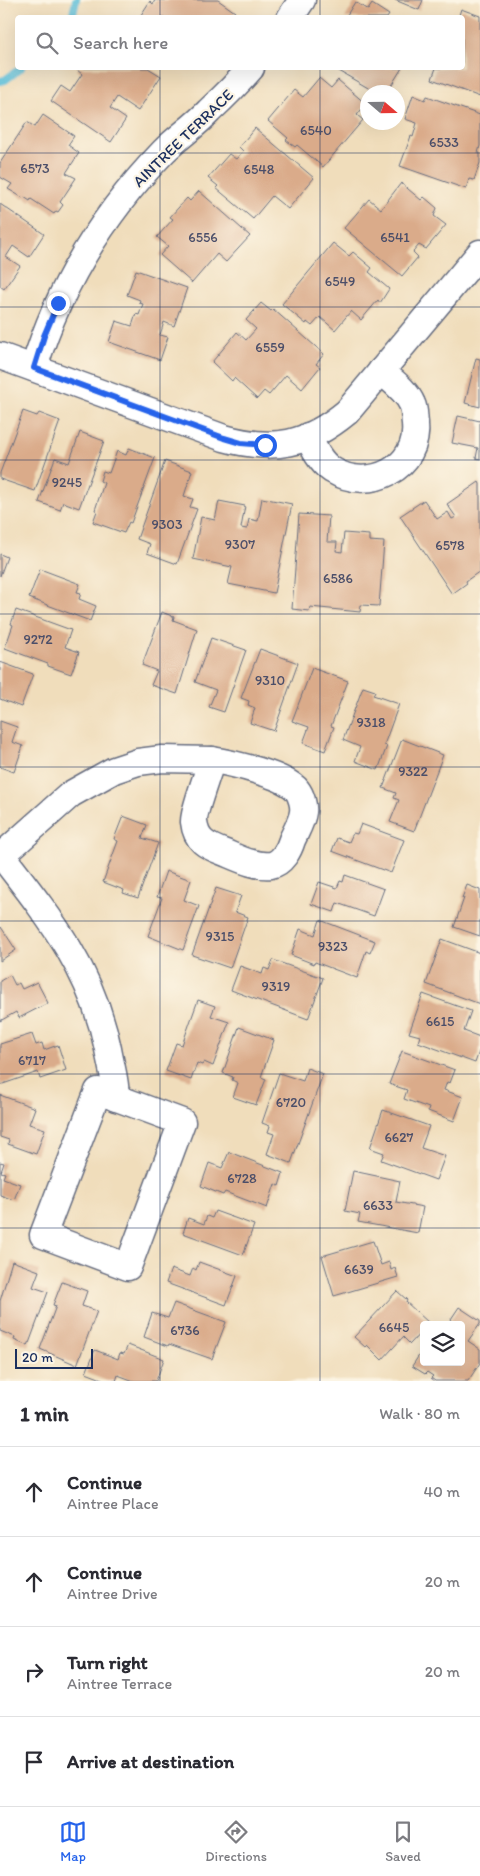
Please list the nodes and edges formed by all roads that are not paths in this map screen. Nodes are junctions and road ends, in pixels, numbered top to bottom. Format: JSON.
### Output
{"nodes":[{"id":1,"x":302,"y":0,"type":"edge"},
{"id":2,"x":292,"y":15,"type":"edge"},
{"id":3,"x":249,"y":70,"type":"edge"},
{"id":4,"x":480,"y":253,"type":"edge"},
{"id":5,"x":0,"y":356,"type":"edge"},
{"id":6,"x":34,"y":368,"type":"junction"},
{"id":7,"x":381,"y":371,"type":"junction"},
{"id":8,"x":308,"y":436,"type":"junction"},
{"id":9,"x":212,"y":760,"type":"junction"},
{"id":10,"x":1,"y":856,"type":"edge"},
{"id":11,"x":116,"y":1098,"type":"junction"}],
"edges":[{"from":1,"to":2,"type":"street"},
{"from":3,"to":6,"type":"street","name":"AINTREE TERRACE"},
{"from":4,"to":7,"type":"street"},
{"from":5,"to":6,"type":"street"},
{"from":6,"to":8,"type":"street"},
{"from":7,"to":8,"type":"street"},
{"from":7,"to":8,"type":"street"},
{"from":9,"to":9,"type":"street"},
{"from":9,"to":10,"type":"street"},
{"from":10,"to":11,"type":"street"},
{"from":11,"to":11,"type":"street"}]}
